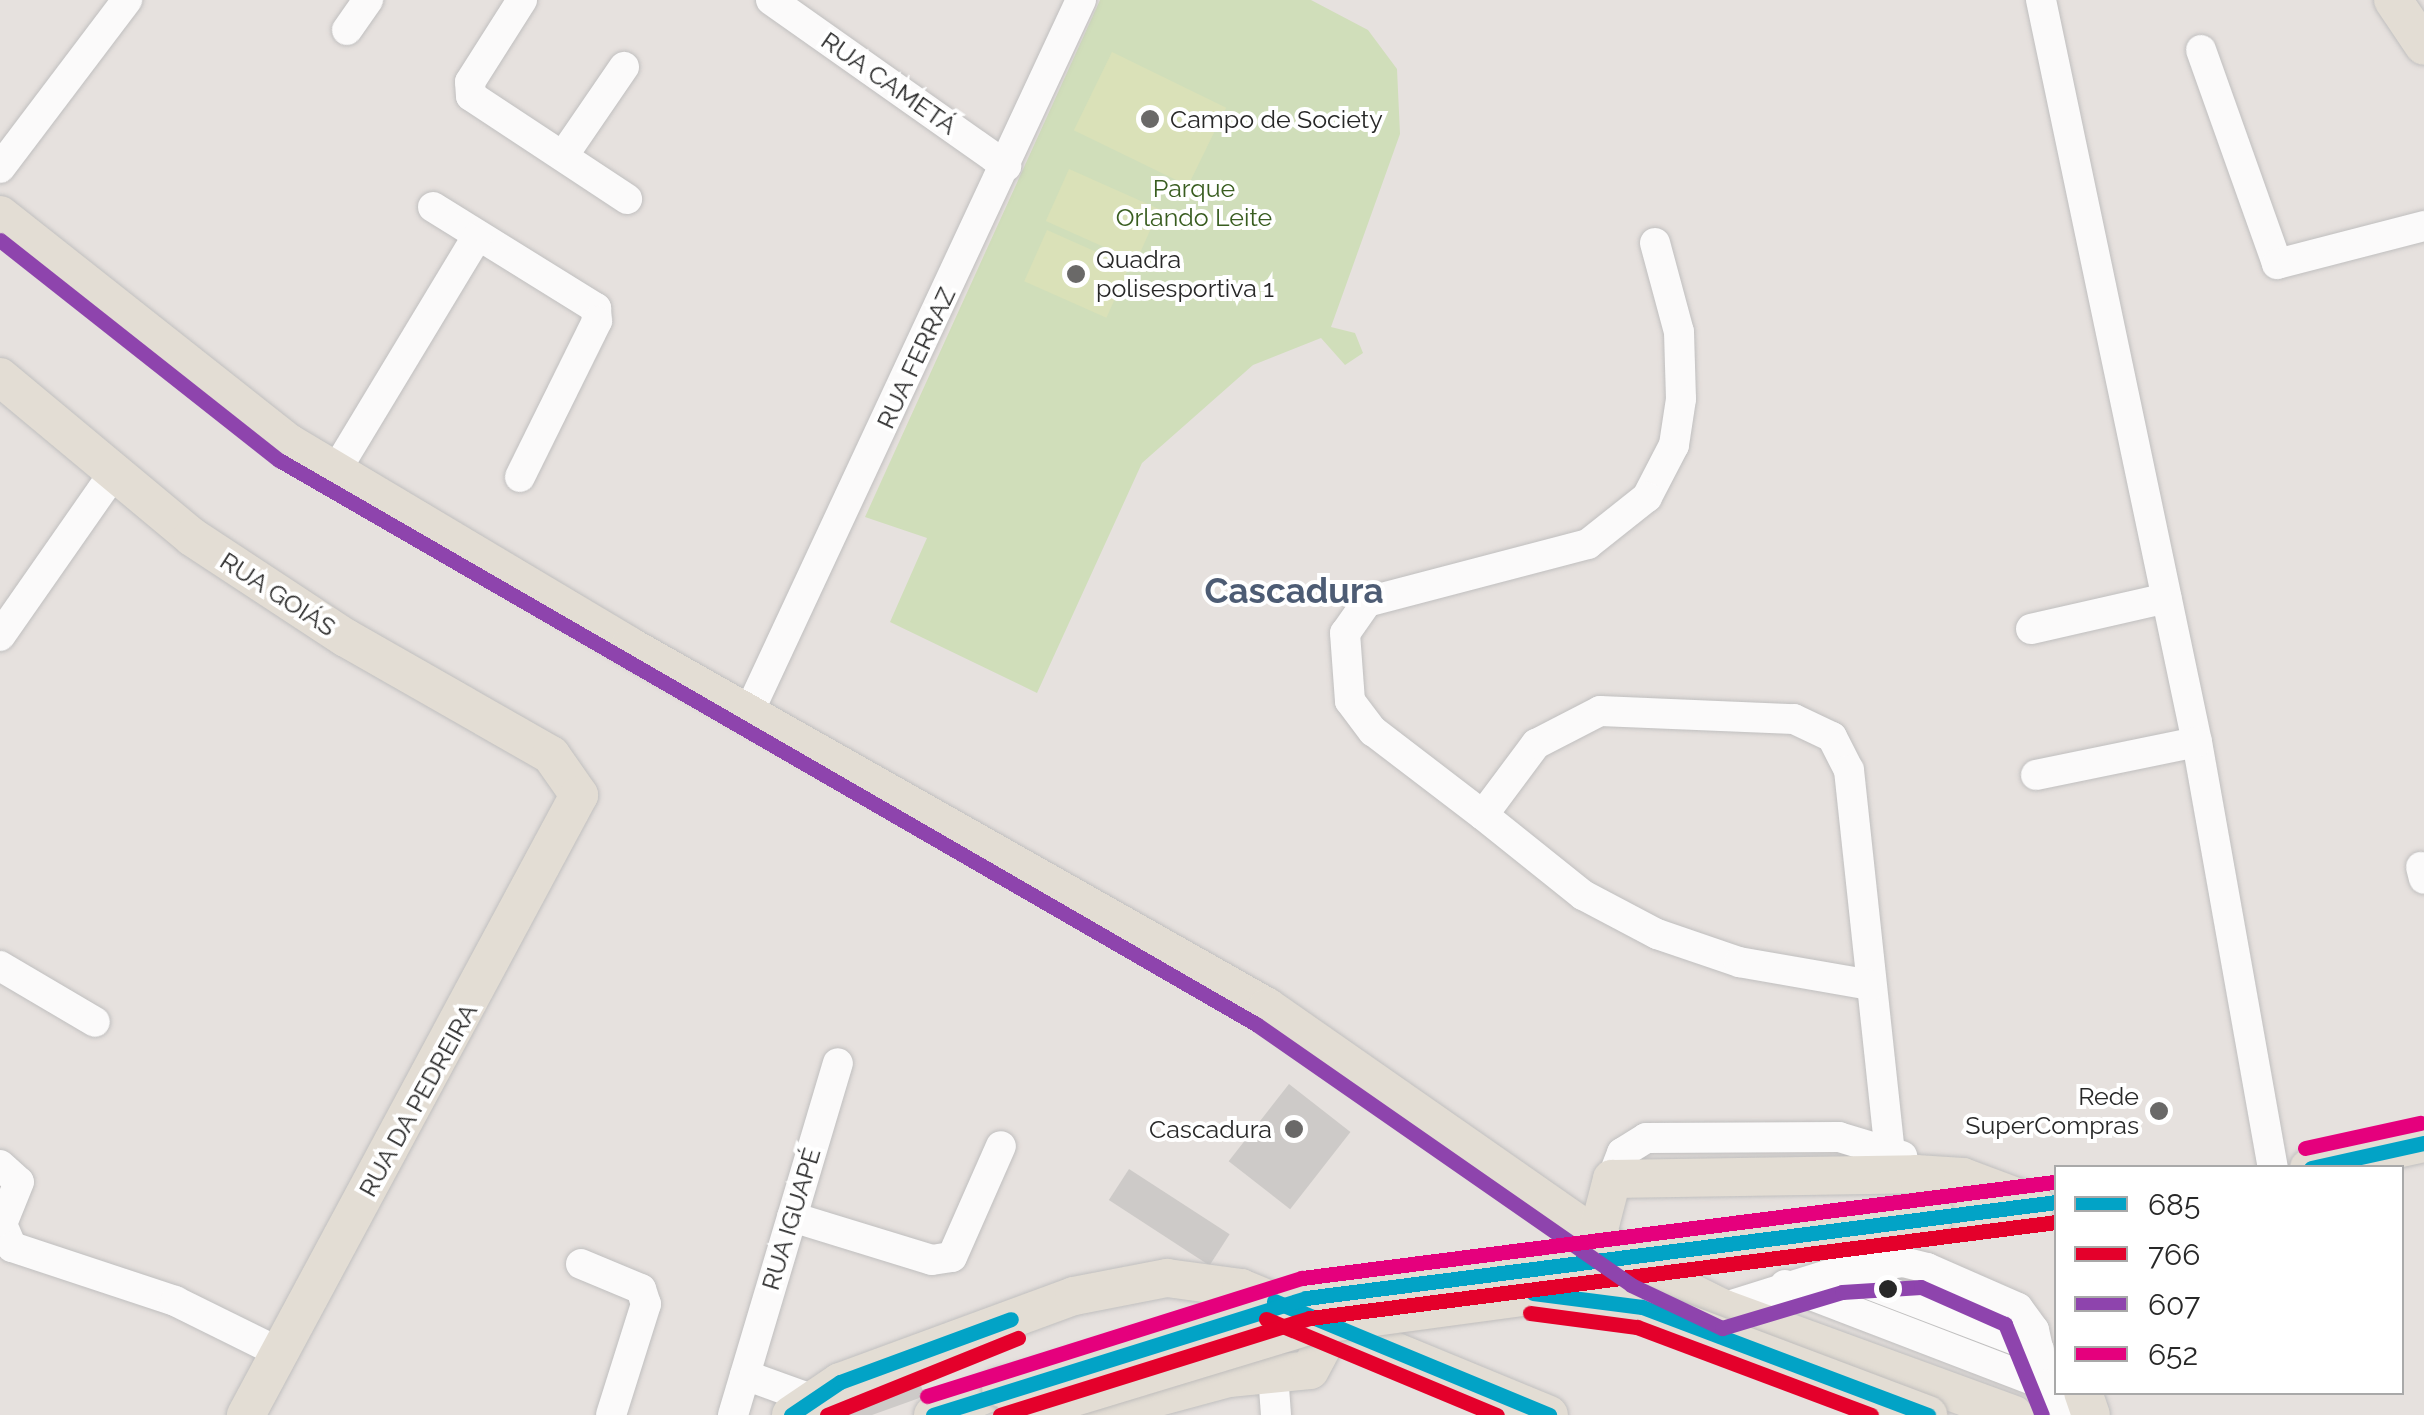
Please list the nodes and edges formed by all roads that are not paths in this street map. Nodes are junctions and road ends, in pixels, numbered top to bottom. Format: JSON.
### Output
{"nodes":[{"id":1,"x":128,"y":0,"type":"edge"},
{"id":2,"x":368,"y":0,"type":"edge"},
{"id":3,"x":522,"y":0,"type":"edge"},
{"id":4,"x":771,"y":0,"type":"edge"},
{"id":5,"x":1082,"y":0,"type":"edge"},
{"id":6,"x":2041,"y":0,"type":"edge"},
{"id":7,"x":348,"y":30,"type":"dead end"},
{"id":8,"x":2202,"y":50,"type":"dead end"},
{"id":9,"x":624,"y":67,"type":"dead end"},
{"id":10,"x":563,"y":156,"type":"junction"},
{"id":11,"x":1006,"y":166,"type":"junction"},
{"id":12,"x":0,"y":168,"type":"edge"},
{"id":13,"x":627,"y":199,"type":"dead end"},
{"id":14,"x":433,"y":207,"type":"dead end"},
{"id":15,"x":0,"y":215,"type":"edge"},
{"id":16,"x":2424,"y":226,"type":"edge"},
{"id":17,"x":476,"y":237,"type":"junction"},
{"id":18,"x":1655,"y":243,"type":"dead end"},
{"id":19,"x":0,"y":377,"type":"edge"},
{"id":20,"x":335,"y":472,"type":"junction"},
{"id":21,"x":111,"y":476,"type":"junction"},
{"id":22,"x":520,"y":477,"type":"dead end"},
{"id":23,"x":2167,"y":598,"type":"junction"},
{"id":24,"x":2031,"y":629,"type":"dead end"},
{"id":25,"x":0,"y":636,"type":"edge"},
{"id":26,"x":748,"y":714,"type":"junction"},
{"id":27,"x":2196,"y":742,"type":"junction"},
{"id":28,"x":2036,"y":775,"type":"dead end"},
{"id":29,"x":574,"y":782,"type":"joint"},
{"id":30,"x":1483,"y":815,"type":"junction"},
{"id":31,"x":0,"y":966,"type":"edge"},
{"id":32,"x":1871,"y":985,"type":"junction"},
{"id":33,"x":95,"y":1022,"type":"dead end"},
{"id":34,"x":838,"y":1063,"type":"dead end"},
{"id":35,"x":2424,"y":1143,"type":"edge"},
{"id":36,"x":1000,"y":1146,"type":"dead end"},
{"id":37,"x":1889,"y":1147,"type":"junction"},
{"id":38,"x":0,"y":1165,"type":"edge"},
{"id":39,"x":2271,"y":1165,"type":"edge"},
{"id":40,"x":2324,"y":1165,"type":"edge"},
{"id":41,"x":1916,"y":1174,"type":"junction"},
{"id":42,"x":1612,"y":1179,"type":"junction"},
{"id":43,"x":2046,"y":1203,"type":"edge"},
{"id":44,"x":792,"y":1217,"type":"junction"},
{"id":45,"x":1597,"y":1237,"type":"junction"},
{"id":46,"x":581,"y":1264,"type":"dead end"},
{"id":47,"x":1785,"y":1285,"type":"junction"},
{"id":48,"x":1722,"y":1308,"type":"junction"},
{"id":49,"x":1321,"y":1320,"type":"junction"},
{"id":50,"x":280,"y":1353,"type":"junction"},
{"id":51,"x":1273,"y":1374,"type":"junction"},
{"id":52,"x":745,"y":1375,"type":"junction"},
{"id":53,"x":2046,"y":1384,"type":"junction"},
{"id":54,"x":1008,"y":1402,"type":"edge"},
{"id":55,"x":801,"y":1407,"type":"edge"},
{"id":56,"x":246,"y":1415,"type":"edge"},
{"id":57,"x":611,"y":1415,"type":"edge"},
{"id":58,"x":732,"y":1415,"type":"edge"},
{"id":59,"x":932,"y":1415,"type":"edge"},
{"id":60,"x":1092,"y":1415,"type":"edge"},
{"id":61,"x":1276,"y":1415,"type":"edge"},
{"id":62,"x":1548,"y":1415,"type":"edge"},
{"id":63,"x":1928,"y":1415,"type":"edge"},
{"id":64,"x":2014,"y":1415,"type":"edge"},
{"id":65,"x":2066,"y":1415,"type":"edge"}],
"edges":[{"from":1,"to":12,"type":"street"},
{"from":2,"to":7,"type":"street"},
{"from":3,"to":10,"type":"street"},
{"from":4,"to":11,"type":"street","name":"RUA CAMETÁ"},
{"from":5,"to":11,"type":"street","name":"RUA FERRAZ"},
{"from":6,"to":23,"type":"street"},
{"from":8,"to":16,"type":"street"},
{"from":9,"to":10,"type":"street"},
{"from":10,"to":13,"type":"street"},
{"from":11,"to":26,"type":"street","name":"RUA FERRAZ"},
{"from":14,"to":17,"type":"street"},
{"from":15,"to":20,"type":"main road"},
{"from":17,"to":20,"type":"street"},
{"from":17,"to":22,"type":"street"},
{"from":18,"to":30,"type":"street"},
{"from":19,"to":21,"type":"main road","name":"RUA GOIÁS"},
{"from":20,"to":26,"type":"main road"},
{"from":21,"to":25,"type":"street"},
{"from":21,"to":29,"type":"main road","name":"RUA GOIÁS"},
{"from":23,"to":24,"type":"street"},
{"from":23,"to":27,"type":"street"},
{"from":26,"to":45,"type":"main road"},
{"from":27,"to":28,"type":"street"},
{"from":27,"to":39,"type":"street"},
{"from":29,"to":50,"type":"main road","name":"RUA DA PEDREIRA"},
{"from":30,"to":32,"type":"street"},
{"from":30,"to":32,"type":"street"},
{"from":31,"to":33,"type":"street"},
{"from":32,"to":37,"type":"street"},
{"from":34,"to":44,"type":"street","name":"RUA IGUAPÉ"},
{"from":35,"to":40,"type":"main road"},
{"from":36,"to":44,"type":"street"},
{"from":37,"to":41,"type":"street"},
{"from":37,"to":42,"type":"street"},
{"from":38,"to":50,"type":"street"},
{"from":41,"to":42,"type":"main road"},
{"from":41,"to":43,"type":"main road"},
{"from":42,"to":45,"type":"main road"},
{"from":43,"to":54,"type":"main road","bridge":true},
{"from":44,"to":52,"type":"street","name":"RUA IGUAPÉ"},
{"from":45,"to":48,"type":"main road"},
{"from":46,"to":57,"type":"street"},
{"from":47,"to":48,"type":"street"},
{"from":47,"to":53,"type":"street"},
{"from":47,"to":53,"type":"street"},
{"from":48,"to":64,"type":"main road"},
{"from":49,"to":51,"type":"main road"},
{"from":49,"to":55,"type":"main road"},
{"from":49,"to":62,"type":"main road"},
{"from":50,"to":56,"type":"main road","name":"RUA DA PEDREIRA"},
{"from":51,"to":60,"type":"main road"},
{"from":51,"to":61,"type":"street"},
{"from":52,"to":55,"type":"street"},
{"from":52,"to":58,"type":"street","name":"RUA IGUAPÉ"},
{"from":53,"to":65,"type":"street"},
{"from":54,"to":59,"type":"main road"},
{"from":54,"to":63,"type":"main road","bridge":true}]}
